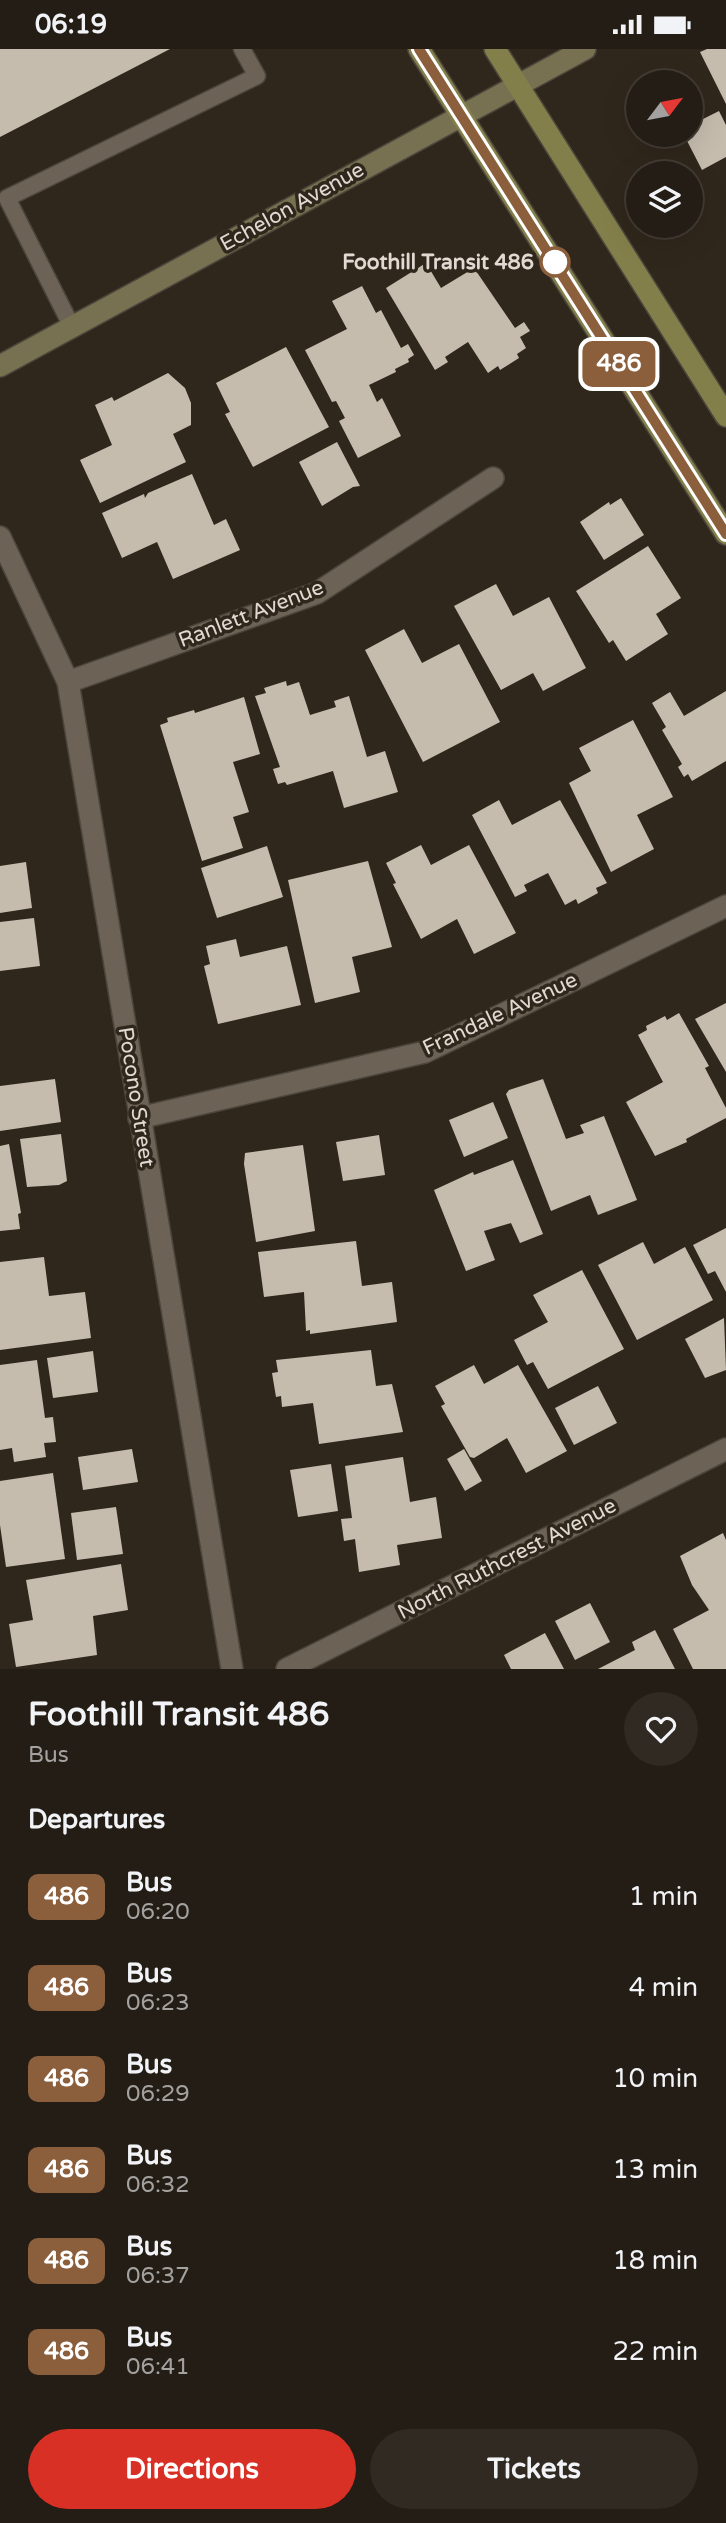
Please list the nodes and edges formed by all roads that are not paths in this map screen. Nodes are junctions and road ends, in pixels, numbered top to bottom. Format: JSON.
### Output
{"nodes":[{"id":1,"x":242,"y":49,"type":"edge"},
{"id":2,"x":419,"y":49,"type":"edge"},
{"id":3,"x":495,"y":49,"type":"edge"},
{"id":4,"x":585,"y":49,"type":"edge"},
{"id":5,"x":518,"y":85,"type":"junction"},
{"id":6,"x":461,"y":115,"type":"junction"},
{"id":7,"x":4,"y":200,"type":"edge"},
{"id":8,"x":72,"y":327,"type":"junction"},
{"id":9,"x":0,"y":366,"type":"edge"},
{"id":10,"x":726,"y":416,"type":"edge"},
{"id":11,"x":494,"y":478,"type":"dead end"},
{"id":12,"x":726,"y":534,"type":"edge"},
{"id":13,"x":0,"y":537,"type":"edge"},
{"id":14,"x":68,"y":681,"type":"junction"},
{"id":15,"x":726,"y":907,"type":"edge"},
{"id":16,"x":139,"y":1118,"type":"junction"},
{"id":17,"x":726,"y":1449,"type":"edge"},
{"id":18,"x":232,"y":1669,"type":"edge"},
{"id":19,"x":287,"y":1669,"type":"edge"}],
"edges":[{"from":1,"to":7,"type":"lane"},
{"from":2,"to":6,"type":"main road"},
{"from":3,"to":5,"type":"main road"},
{"from":4,"to":5,"type":"street","name":"Echelon Avenue"},
{"from":5,"to":6,"type":"street","name":"Echelon Avenue"},
{"from":5,"to":10,"type":"main road"},
{"from":6,"to":8,"type":"street","name":"Echelon Avenue"},
{"from":6,"to":12,"type":"main road"},
{"from":7,"to":8,"type":"lane"},
{"from":8,"to":9,"type":"street","name":"Echelon Avenue"},
{"from":11,"to":14,"type":"street","name":"Ranlett Avenue"},
{"from":13,"to":14,"type":"street","name":"Pocono Street"},
{"from":14,"to":16,"type":"street","name":"Pocono Street"},
{"from":15,"to":16,"type":"street","name":"Frandale Avenue"},
{"from":16,"to":18,"type":"street","name":"Pocono Street"},
{"from":17,"to":19,"type":"street","name":"North Ruthcrest Avenue"}]}
